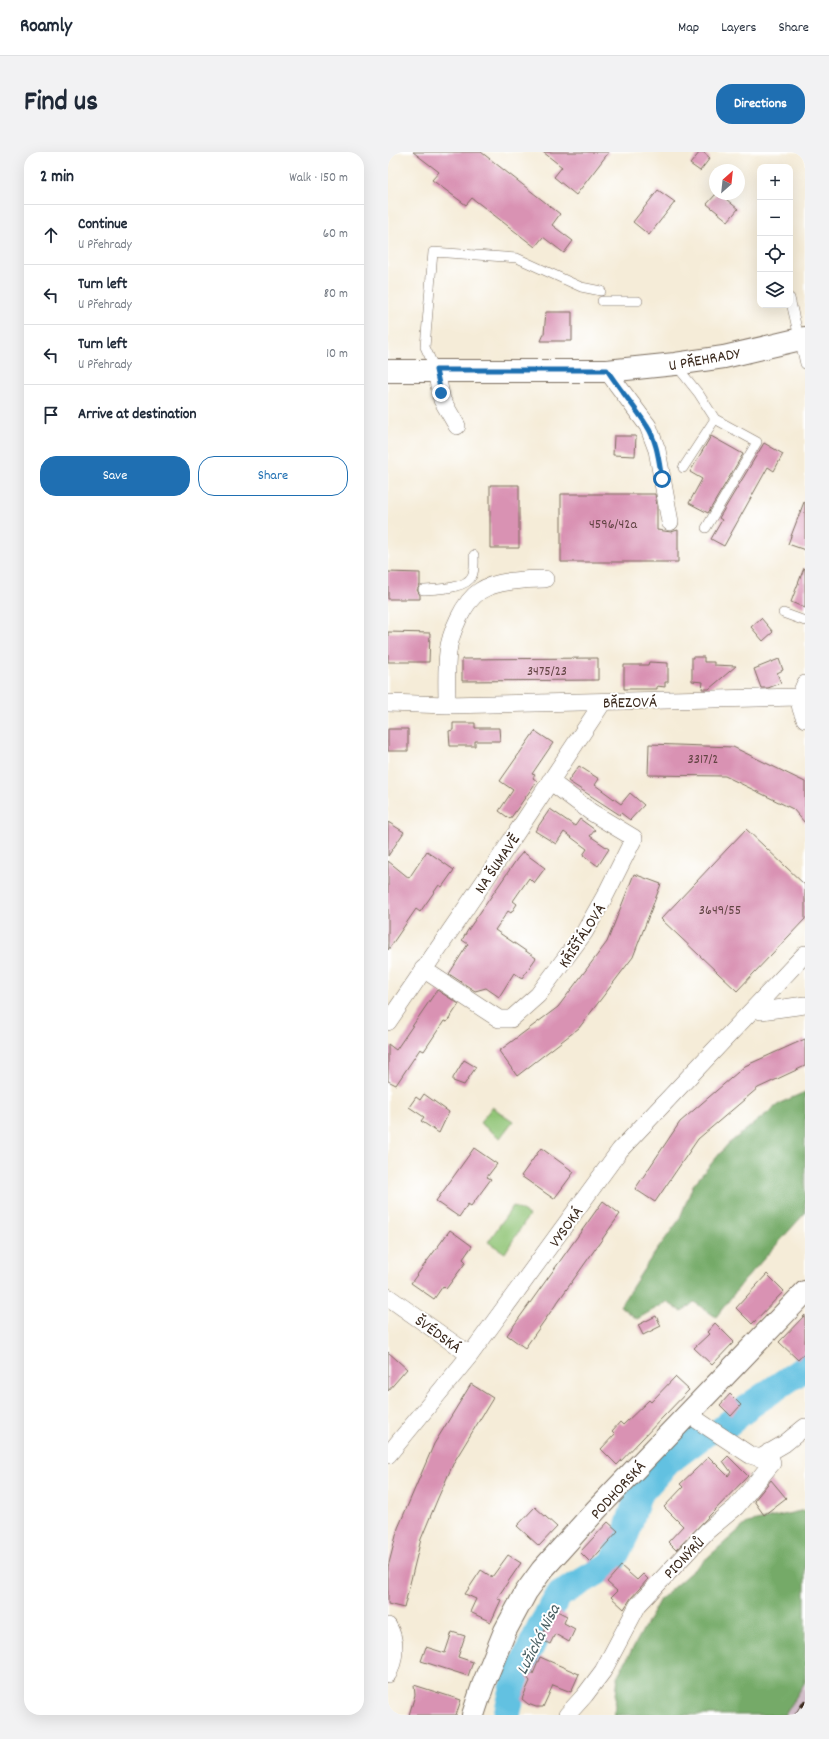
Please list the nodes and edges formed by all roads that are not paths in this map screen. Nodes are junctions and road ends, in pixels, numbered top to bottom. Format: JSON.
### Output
{"nodes":[{"id":1,"x":601,"y":291,"type":"dead end"},
{"id":2,"x":638,"y":300,"type":"dead end"},
{"id":3,"x":602,"y":301,"type":"dead end"},
{"id":4,"x":793,"y":308,"type":"edge"},
{"id":5,"x":802,"y":338,"type":"edge"},
{"id":6,"x":675,"y":364,"type":"junction"},
{"id":7,"x":805,"y":364,"type":"edge"},
{"id":8,"x":436,"y":370,"type":"junction"},
{"id":9,"x":607,"y":370,"type":"junction"},
{"id":10,"x":388,"y":371,"type":"edge"},
{"id":11,"x":715,"y":419,"type":"junction"},
{"id":12,"x":457,"y":426,"type":"dead end"},
{"id":13,"x":683,"y":468,"type":"dead end"},
{"id":14,"x":670,"y":522,"type":"dead end"},
{"id":15,"x":706,"y":528,"type":"dead end"},
{"id":16,"x":474,"y":555,"type":"dead end"},
{"id":17,"x":545,"y":578,"type":"dead end"},
{"id":18,"x":423,"y":590,"type":"dead end"},
{"id":19,"x":782,"y":613,"type":"dead end"},
{"id":20,"x":805,"y":621,"type":"edge"},
{"id":21,"x":802,"y":691,"type":"edge"},
{"id":22,"x":603,"y":702,"type":"junction"},
{"id":23,"x":388,"y":703,"type":"edge"},
{"id":24,"x":447,"y":705,"type":"junction"},
{"id":25,"x":805,"y":719,"type":"edge"},
{"id":26,"x":550,"y":781,"type":"junction"},
{"id":27,"x":805,"y":954,"type":"edge"},
{"id":28,"x":424,"y":970,"type":"junction"},
{"id":29,"x":805,"y":1005,"type":"edge"},
{"id":30,"x":755,"y":1009,"type":"junction"},
{"id":31,"x":388,"y":1022,"type":"edge"},
{"id":32,"x":805,"y":1292,"type":"edge"},
{"id":33,"x":388,"y":1297,"type":"edge"},
{"id":34,"x":470,"y":1355,"type":"junction"},
{"id":35,"x":688,"y":1414,"type":"junction"},
{"id":36,"x":805,"y":1427,"type":"edge"},
{"id":37,"x":769,"y":1452,"type":"junction"},
{"id":38,"x":388,"y":1455,"type":"edge"},
{"id":39,"x":388,"y":1626,"type":"edge"},
{"id":40,"x":388,"y":1674,"type":"edge"},
{"id":41,"x":473,"y":1715,"type":"edge"},
{"id":42,"x":567,"y":1715,"type":"edge"}],
"edges":[{"from":1,"to":8,"type":"lane"},
{"from":2,"to":3,"type":"lane"},
{"from":4,"to":5,"type":"lane"},
{"from":5,"to":6,"type":"main road","name":"U PŘEHRADY"},
{"from":5,"to":7,"type":"lane"},
{"from":6,"to":9,"type":"main road","name":"U PŘEHRADY"},
{"from":6,"to":11,"type":"lane"},
{"from":8,"to":9,"type":"main road","name":"U PŘEHRADY"},
{"from":8,"to":10,"type":"main road","name":"U PŘEHRADY"},
{"from":8,"to":12,"type":"street"},
{"from":9,"to":14,"type":"street"},
{"from":11,"to":13,"type":"lane"},
{"from":11,"to":15,"type":"lane"},
{"from":16,"to":18,"type":"lane"},
{"from":17,"to":24,"type":"street"},
{"from":19,"to":20,"type":"lane"},
{"from":21,"to":22,"type":"street","name":"BŘEZOVÁ"},
{"from":21,"to":25,"type":"street"},
{"from":22,"to":24,"type":"street","name":"BŘEZOVÁ"},
{"from":22,"to":26,"type":"street","name":"NA ŠUMAVĚ"},
{"from":23,"to":24,"type":"street","name":"BŘEZOVÁ"},
{"from":26,"to":28,"type":"street","name":"NA ŠUMAVĚ"},
{"from":26,"to":28,"type":"street","name":"KŘIŠŤÁLOVÁ"},
{"from":27,"to":30,"type":"street","name":"VYSOKÁ"},
{"from":28,"to":31,"type":"street","name":"NA ŠUMAVĚ"},
{"from":29,"to":30,"type":"street"},
{"from":30,"to":34,"type":"street","name":"VYSOKÁ"},
{"from":32,"to":35,"type":"main road","name":"PODHORSKÁ"},
{"from":33,"to":34,"type":"street","name":"ŠVÉDSKÁ"},
{"from":34,"to":38,"type":"street","name":"VYSOKÁ"},
{"from":35,"to":37,"type":"street"},
{"from":35,"to":41,"type":"main road","name":"PODHORSKÁ"},
{"from":36,"to":37,"type":"street"},
{"from":37,"to":42,"type":"street","name":"PIONÝRŮ"},
{"from":39,"to":40,"type":"street"}]}
